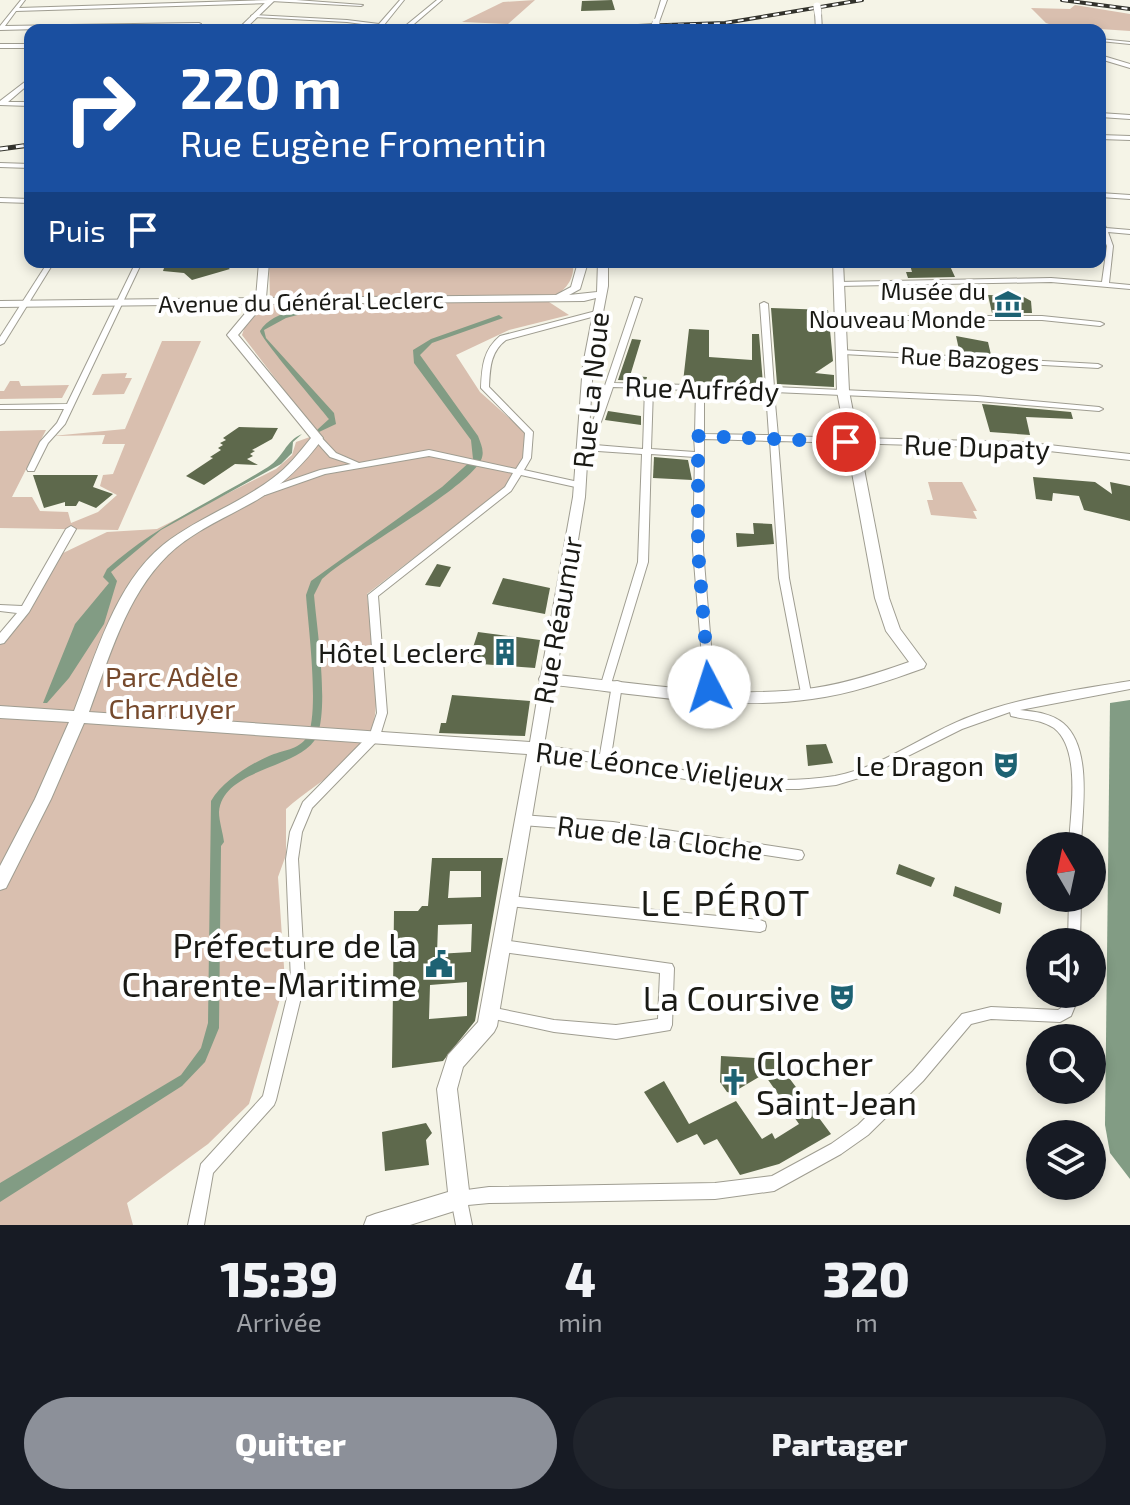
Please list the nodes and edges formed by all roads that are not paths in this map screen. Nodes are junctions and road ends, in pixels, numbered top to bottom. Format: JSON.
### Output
{"nodes":[{"id":1,"x":23,"y":0,"type":"edge"},
{"id":2,"x":402,"y":0,"type":"edge"},
{"id":3,"x":440,"y":0,"type":"edge"},
{"id":4,"x":507,"y":0,"type":"edge"},
{"id":5,"x":517,"y":0,"type":"edge"},
{"id":6,"x":664,"y":0,"type":"edge"},
{"id":7,"x":271,"y":1,"type":"edge"},
{"id":8,"x":208,"y":2,"type":"edge"},
{"id":9,"x":119,"y":3,"type":"edge"},
{"id":10,"x":317,"y":3,"type":"junction"},
{"id":11,"x":363,"y":3,"type":"edge"},
{"id":12,"x":15,"y":10,"type":"junction"},
{"id":13,"x":253,"y":16,"type":"junction"},
{"id":14,"x":302,"y":19,"type":"junction"},
{"id":15,"x":347,"y":21,"type":"junction"},
{"id":16,"x":108,"y":24,"type":"edge"},
{"id":17,"x":199,"y":24,"type":"edge"},
{"id":18,"x":246,"y":24,"type":"edge"},
{"id":19,"x":372,"y":24,"type":"edge"},
{"id":20,"x":382,"y":24,"type":"edge"},
{"id":21,"x":411,"y":24,"type":"edge"},
{"id":22,"x":656,"y":24,"type":"edge"},
{"id":23,"x":0,"y":29,"type":"edge"},
{"id":24,"x":24,"y":29,"type":"edge"},
{"id":25,"x":1106,"y":41,"type":"edge"},
{"id":26,"x":1130,"y":43,"type":"edge"},
{"id":27,"x":0,"y":46,"type":"edge"},
{"id":28,"x":11,"y":46,"type":"junction"},
{"id":29,"x":24,"y":46,"type":"edge"},
{"id":30,"x":0,"y":56,"type":"edge"},
{"id":31,"x":1106,"y":59,"type":"edge"},
{"id":32,"x":1130,"y":66,"type":"edge"},
{"id":33,"x":24,"y":85,"type":"edge"},
{"id":34,"x":2,"y":103,"type":"edge"},
{"id":35,"x":24,"y":104,"type":"edge"},
{"id":36,"x":1106,"y":115,"type":"edge"},
{"id":37,"x":1130,"y":117,"type":"edge"},
{"id":38,"x":1106,"y":137,"type":"edge"},
{"id":39,"x":1130,"y":138,"type":"edge"},
{"id":40,"x":24,"y":166,"type":"edge"},
{"id":41,"x":1,"y":167,"type":"edge"},
{"id":42,"x":1106,"y":195,"type":"edge"},
{"id":43,"x":1130,"y":197,"type":"edge"},
{"id":44,"x":0,"y":200,"type":"edge"},
{"id":45,"x":24,"y":201,"type":"edge"},
{"id":46,"x":1106,"y":230,"type":"edge"},
{"id":47,"x":1130,"y":232,"type":"edge"},
{"id":48,"x":1106,"y":245,"type":"edge"},
{"id":49,"x":47,"y":268,"type":"edge"},
{"id":50,"x":136,"y":268,"type":"edge"},
{"id":51,"x":264,"y":268,"type":"edge"},
{"id":52,"x":582,"y":268,"type":"edge"},
{"id":53,"x":603,"y":268,"type":"edge"},
{"id":54,"x":838,"y":268,"type":"edge"},
{"id":55,"x":1105,"y":283,"type":"junction"},
{"id":56,"x":838,"y":284,"type":"junction"},
{"id":57,"x":264,"y":286,"type":"junction"},
{"id":58,"x":1130,"y":287,"type":"edge"},
{"id":59,"x":602,"y":290,"type":"junction"},
{"id":60,"x":533,"y":298,"type":"junction"},
{"id":61,"x":638,"y":299,"type":"dead end"},
{"id":62,"x":261,"y":301,"type":"junction"},
{"id":63,"x":298,"y":301,"type":"junction"},
{"id":64,"x":119,"y":303,"type":"junction"},
{"id":65,"x":0,"y":304,"type":"edge"},
{"id":66,"x":24,"y":304,"type":"junction"},
{"id":67,"x":764,"y":304,"type":"dead end"},
{"id":68,"x":596,"y":313,"type":"junction"},
{"id":69,"x":840,"y":318,"type":"junction"},
{"id":70,"x":1100,"y":324,"type":"dead end"},
{"id":71,"x":0,"y":343,"type":"edge"},
{"id":72,"x":843,"y":352,"type":"junction"},
{"id":73,"x":1098,"y":366,"type":"dead end"},
{"id":74,"x":609,"y":385,"type":"junction"},
{"id":75,"x":649,"y":387,"type":"junction"},
{"id":76,"x":700,"y":388,"type":"junction"},
{"id":77,"x":771,"y":390,"type":"junction"},
{"id":78,"x":843,"y":391,"type":"junction"},
{"id":79,"x":70,"y":406,"type":"junction"},
{"id":80,"x":0,"y":407,"type":"edge"},
{"id":81,"x":1099,"y":409,"type":"dead end"},
{"id":82,"x":698,"y":436,"type":"junction"},
{"id":83,"x":317,"y":438,"type":"junction"},
{"id":84,"x":771,"y":439,"type":"junction"},
{"id":85,"x":584,"y":441,"type":"junction"},
{"id":86,"x":851,"y":442,"type":"junction"},
{"id":87,"x":648,"y":452,"type":"junction"},
{"id":88,"x":698,"y":455,"type":"junction"},
{"id":89,"x":1130,"y":457,"type":"edge"},
{"id":90,"x":361,"y":464,"type":"junction"},
{"id":91,"x":31,"y":469,"type":"dead end"},
{"id":92,"x":519,"y":471,"type":"junction"},
{"id":93,"x":580,"y":485,"type":"junction"},
{"id":94,"x":265,"y":492,"type":"junction"},
{"id":95,"x":71,"y":529,"type":"dead end"},
{"id":96,"x":0,"y":608,"type":"edge"},
{"id":97,"x":25,"y":610,"type":"junction"},
{"id":98,"x":0,"y":640,"type":"edge"},
{"id":99,"x":546,"y":679,"type":"junction"},
{"id":100,"x":612,"y":685,"type":"junction"},
{"id":101,"x":1130,"y":685,"type":"edge"},
{"id":102,"x":710,"y":693,"type":"junction"},
{"id":103,"x":806,"y":693,"type":"junction"},
{"id":104,"x":0,"y":712,"type":"edge"},
{"id":105,"x":1003,"y":713,"type":"junction"},
{"id":106,"x":79,"y":717,"type":"junction"},
{"id":107,"x":375,"y":736,"type":"junction"},
{"id":108,"x":534,"y":748,"type":"junction"},
{"id":109,"x":605,"y":759,"type":"junction"},
{"id":110,"x":522,"y":820,"type":"junction"},
{"id":111,"x":1075,"y":832,"type":"edge"},
{"id":112,"x":798,"y":855,"type":"dead end"},
{"id":113,"x":0,"y":883,"type":"edge"},
{"id":114,"x":509,"y":901,"type":"junction"},
{"id":115,"x":760,"y":926,"type":"dead end"},
{"id":116,"x":502,"y":946,"type":"junction"},
{"id":117,"x":1068,"y":1008,"type":"edge"},
{"id":118,"x":490,"y":1013,"type":"junction"},
{"id":119,"x":459,"y":1199,"type":"junction"},
{"id":120,"x":196,"y":1225,"type":"edge"},
{"id":121,"x":375,"y":1225,"type":"edge"},
{"id":122,"x":464,"y":1225,"type":"edge"}],
"edges":[{"from":1,"to":12,"type":"street"},
{"from":2,"to":20,"type":"street"},
{"from":3,"to":21,"type":"street"},
{"from":4,"to":5,"type":"street"},
{"from":6,"to":22,"type":"street"},
{"from":7,"to":8,"type":"street"},
{"from":7,"to":10,"type":"street"},
{"from":7,"to":13,"type":"street"},
{"from":8,"to":9,"type":"street"},
{"from":8,"to":17,"type":"street"},
{"from":9,"to":12,"type":"street"},
{"from":9,"to":16,"type":"street"},
{"from":10,"to":11,"type":"street"},
{"from":10,"to":14,"type":"street"},
{"from":11,"to":15,"type":"street"},
{"from":12,"to":23,"type":"street"},
{"from":13,"to":14,"type":"street"},
{"from":13,"to":18,"type":"street"},
{"from":14,"to":15,"type":"street"},
{"from":15,"to":19,"type":"street"},
{"from":23,"to":24,"type":"street"},
{"from":25,"to":26,"type":"street"},
{"from":27,"to":28,"type":"street"},
{"from":28,"to":29,"type":"street"},
{"from":28,"to":30,"type":"street"},
{"from":31,"to":32,"type":"street"},
{"from":33,"to":34,"type":"street"},
{"from":34,"to":35,"type":"street"},
{"from":36,"to":37,"type":"street"},
{"from":38,"to":39,"type":"street"},
{"from":40,"to":41,"type":"street"},
{"from":42,"to":43,"type":"street"},
{"from":44,"to":45,"type":"street"},
{"from":46,"to":47,"type":"street"},
{"from":48,"to":55,"type":"street"},
{"from":49,"to":66,"type":"street"},
{"from":50,"to":64,"type":"street"},
{"from":51,"to":57,"type":"street"},
{"from":52,"to":59,"type":"street"},
{"from":52,"to":60,"type":"street"},
{"from":53,"to":59,"type":"street","name":"Rue La Noue"},
{"from":54,"to":56,"type":"street"},
{"from":55,"to":56,"type":"street"},
{"from":55,"to":58,"type":"street"},
{"from":56,"to":69,"type":"street"},
{"from":57,"to":62,"type":"street"},
{"from":57,"to":63,"type":"street"},
{"from":59,"to":60,"type":"street","name":"Avenue du Général Leclerc"},
{"from":59,"to":68,"type":"street","name":"Rue La Noue"},
{"from":60,"to":63,"type":"street","name":"Avenue du Général Leclerc"},
{"from":61,"to":74,"type":"street"},
{"from":62,"to":63,"type":"street","name":"Avenue du Général Leclerc"},
{"from":62,"to":64,"type":"street","name":"Avenue du Général Leclerc"},
{"from":62,"to":83,"type":"street"},
{"from":64,"to":66,"type":"street","name":"Avenue du Général Leclerc"},
{"from":64,"to":79,"type":"street"},
{"from":65,"to":66,"type":"street","name":"Avenue du Général Leclerc"},
{"from":66,"to":71,"type":"street"},
{"from":67,"to":77,"type":"street"},
{"from":68,"to":85,"type":"street","name":"Rue La Noue"},
{"from":68,"to":92,"type":"street"},
{"from":69,"to":70,"type":"street"},
{"from":69,"to":72,"type":"street"},
{"from":72,"to":73,"type":"street","name":"Rue Bazoges"},
{"from":72,"to":78,"type":"street"},
{"from":74,"to":75,"type":"street","name":"Rue Aufrédy"},
{"from":74,"to":85,"type":"street"},
{"from":75,"to":76,"type":"street","name":"Rue Aufrédy"},
{"from":75,"to":87,"type":"street"},
{"from":76,"to":77,"type":"street","name":"Rue Aufrédy"},
{"from":76,"to":82,"type":"street"},
{"from":77,"to":78,"type":"street","name":"Rue Aufrédy"},
{"from":77,"to":84,"type":"street"},
{"from":78,"to":81,"type":"street","name":"Rue Aufrédy"},
{"from":78,"to":86,"type":"street"},
{"from":79,"to":80,"type":"street"},
{"from":79,"to":91,"type":"street"},
{"from":82,"to":84,"type":"street","name":"Rue Dupaty"},
{"from":82,"to":88,"type":"street"},
{"from":83,"to":90,"type":"street"},
{"from":83,"to":94,"type":"street"},
{"from":84,"to":86,"type":"street","name":"Rue Dupaty"},
{"from":84,"to":103,"type":"street"},
{"from":85,"to":87,"type":"street"},
{"from":85,"to":93,"type":"street","name":"Rue La Noue"},
{"from":86,"to":89,"type":"street","name":"Rue Dupaty"},
{"from":86,"to":103,"type":"street"},
{"from":87,"to":88,"type":"street"},
{"from":87,"to":100,"type":"street"},
{"from":88,"to":102,"type":"street"},
{"from":90,"to":92,"type":"street"},
{"from":90,"to":94,"type":"street"},
{"from":92,"to":93,"type":"street"},
{"from":92,"to":107,"type":"street"},
{"from":93,"to":99,"type":"street","name":"Rue Réaumur"},
{"from":94,"to":106,"type":"street"},
{"from":95,"to":97,"type":"street"},
{"from":96,"to":97,"type":"street"},
{"from":97,"to":98,"type":"street"},
{"from":99,"to":100,"type":"street"},
{"from":99,"to":108,"type":"street","name":"Rue Réaumur"},
{"from":100,"to":102,"type":"street"},
{"from":100,"to":109,"type":"street"},
{"from":101,"to":105,"type":"street","name":"Rue Léonce Vieljeux"},
{"from":102,"to":103,"type":"street"},
{"from":104,"to":106,"type":"street","name":"Rue Léonce Vieljeux"},
{"from":105,"to":109,"type":"street","name":"Rue Léonce Vieljeux"},
{"from":105,"to":111,"type":"street"},
{"from":106,"to":107,"type":"street","name":"Rue Léonce Vieljeux"},
{"from":106,"to":113,"type":"street"},
{"from":107,"to":108,"type":"street","name":"Rue Léonce Vieljeux"},
{"from":107,"to":120,"type":"street"},
{"from":108,"to":109,"type":"street","name":"Rue Léonce Vieljeux"},
{"from":108,"to":110,"type":"street","name":"Rue Réaumur"},
{"from":110,"to":112,"type":"street","name":"Rue de la Cloche"},
{"from":110,"to":114,"type":"street","name":"Rue Réaumur"},
{"from":114,"to":115,"type":"street"},
{"from":114,"to":116,"type":"street","name":"Rue Réaumur"},
{"from":116,"to":118,"type":"street","name":"Rue Réaumur"},
{"from":116,"to":118,"type":"street"},
{"from":117,"to":119,"type":"street"},
{"from":118,"to":119,"type":"street","name":"Rue Réaumur"},
{"from":119,"to":121,"type":"street"},
{"from":119,"to":122,"type":"street"}]}
